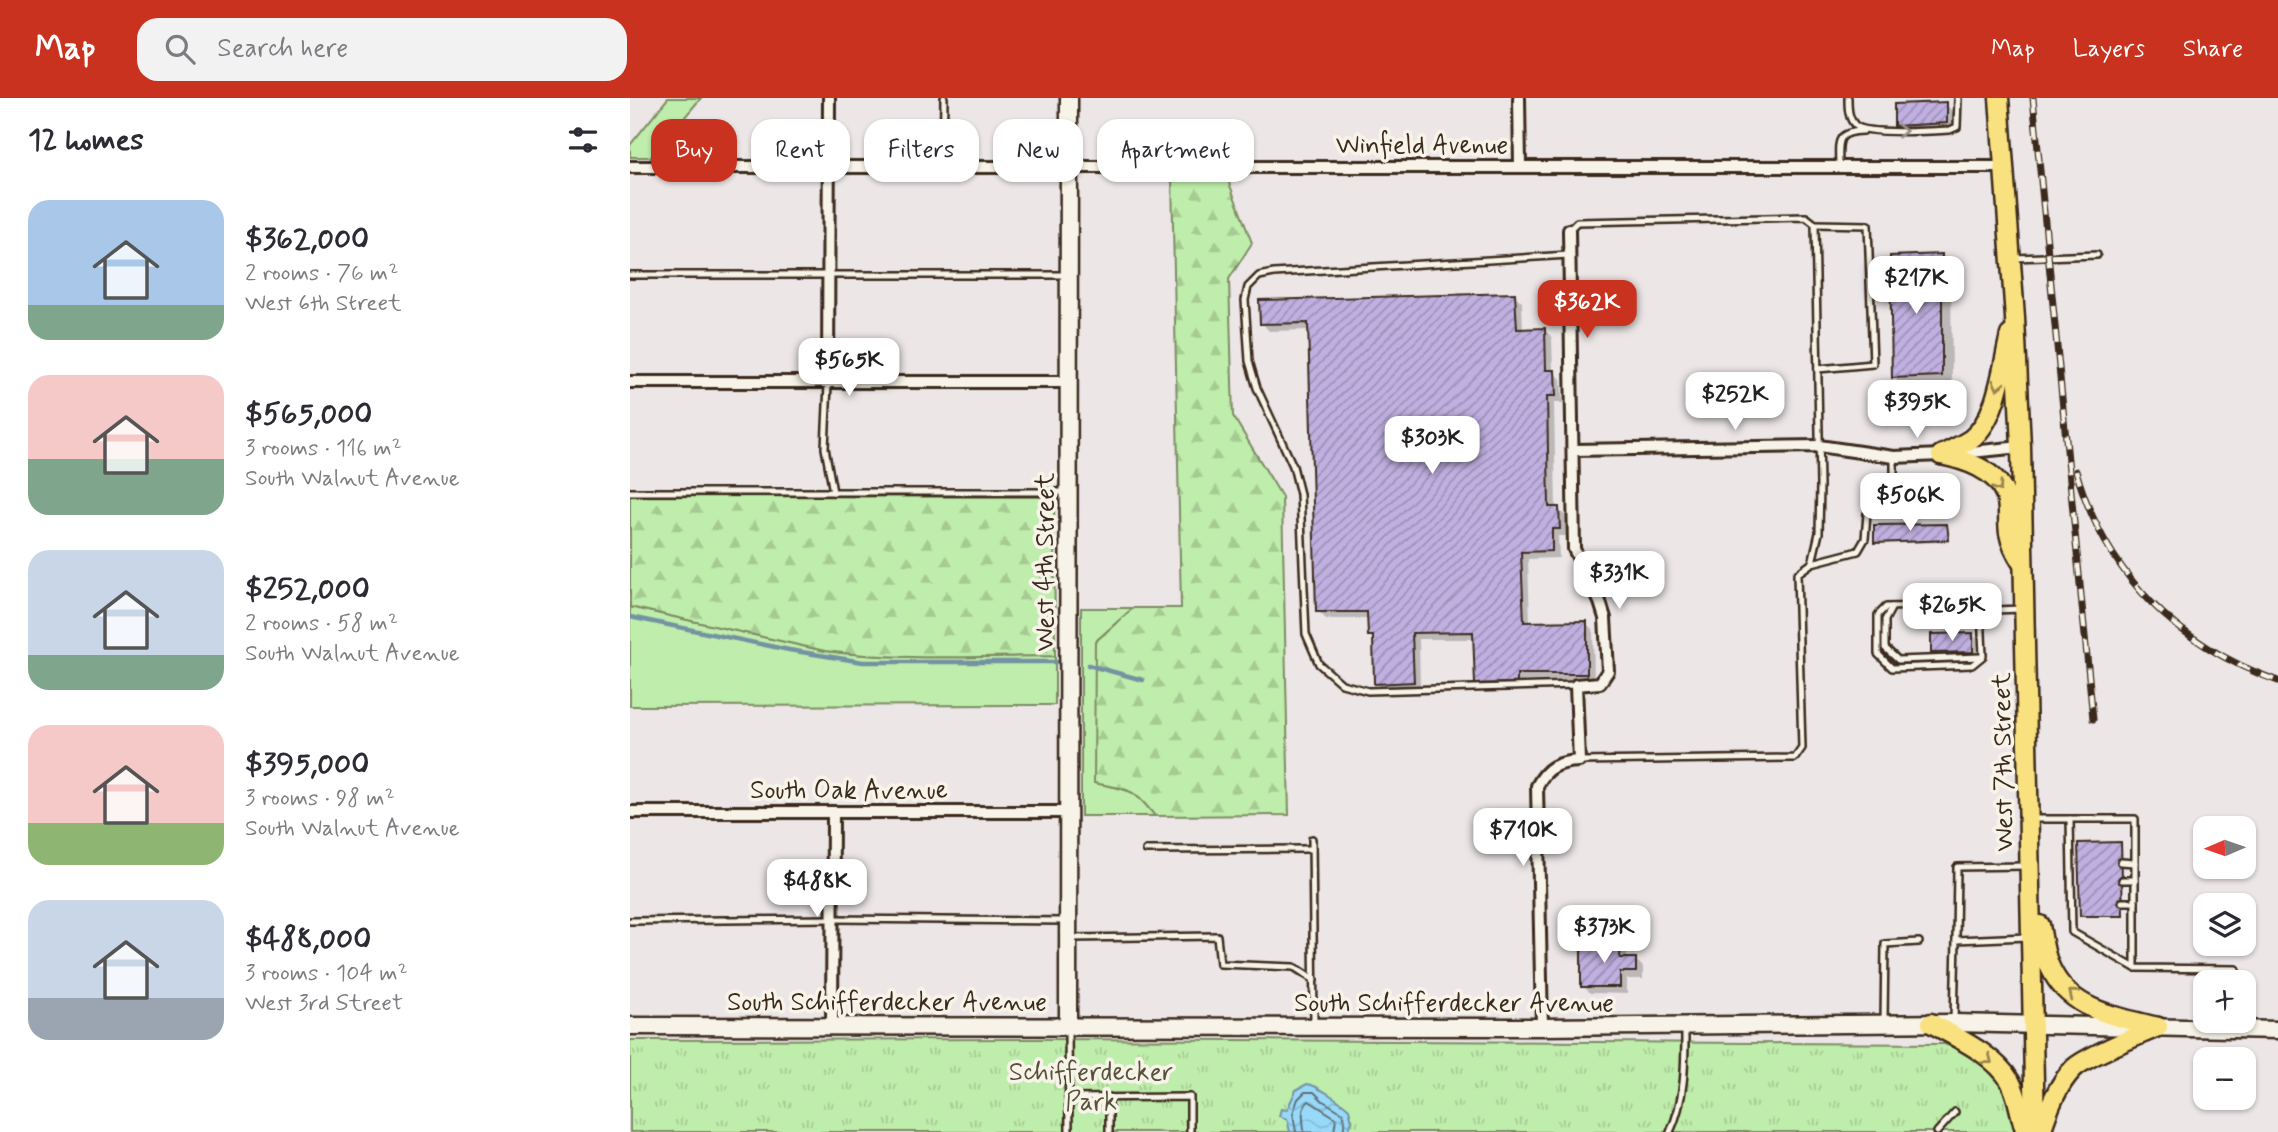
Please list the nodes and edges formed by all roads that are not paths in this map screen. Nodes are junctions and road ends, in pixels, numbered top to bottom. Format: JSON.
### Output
{"nodes":[{"id":1,"x":829,"y":98,"type":"edge"},
{"id":2,"x":944,"y":98,"type":"edge"},
{"id":3,"x":1069,"y":98,"type":"edge"},
{"id":4,"x":1519,"y":98,"type":"edge"},
{"id":5,"x":1848,"y":98,"type":"edge"},
{"id":6,"x":1958,"y":98,"type":"edge"},
{"id":7,"x":1999,"y":98,"type":"edge"},
{"id":8,"x":829,"y":119,"type":"edge"},
{"id":9,"x":944,"y":119,"type":"edge"},
{"id":10,"x":1069,"y":119,"type":"edge"},
{"id":11,"x":1867,"y":131,"type":"junction"},
{"id":12,"x":630,"y":167,"type":"edge"},
{"id":13,"x":751,"y":167,"type":"edge"},
{"id":14,"x":1083,"y":167,"type":"edge"},
{"id":15,"x":1520,"y":167,"type":"junction"},
{"id":16,"x":1839,"y":167,"type":"junction"},
{"id":17,"x":2004,"y":167,"type":"junction"},
{"id":18,"x":830,"y":182,"type":"edge"},
{"id":19,"x":1069,"y":182,"type":"edge"},
{"id":20,"x":1815,"y":224,"type":"junction"},
{"id":21,"x":1569,"y":230,"type":"joint"},
{"id":22,"x":1569,"y":255,"type":"junction"},
{"id":23,"x":2097,"y":255,"type":"dead end"},
{"id":24,"x":2011,"y":258,"type":"junction"},
{"id":25,"x":630,"y":275,"type":"edge"},
{"id":26,"x":829,"y":275,"type":"junction"},
{"id":27,"x":1068,"y":275,"type":"junction"},
{"id":28,"x":2015,"y":318,"type":"junction"},
{"id":29,"x":1818,"y":369,"type":"junction"},
{"id":30,"x":630,"y":382,"type":"edge"},
{"id":31,"x":1068,"y":382,"type":"junction"},
{"id":32,"x":828,"y":383,"type":"junction"},
{"id":33,"x":1819,"y":446,"type":"junction"},
{"id":34,"x":2021,"y":447,"type":"junction"},
{"id":35,"x":1573,"y":450,"type":"junction"},
{"id":36,"x":1941,"y":455,"type":"junction"},
{"id":37,"x":1894,"y":457,"type":"junction"},
{"id":38,"x":630,"y":492,"type":"edge"},
{"id":39,"x":833,"y":492,"type":"junction"},
{"id":40,"x":1068,"y":492,"type":"junction"},
{"id":41,"x":1812,"y":563,"type":"junction"},
{"id":42,"x":2025,"y":568,"type":"junction"},
{"id":43,"x":1892,"y":607,"type":"junction"},
{"id":44,"x":2025,"y":609,"type":"junction"},
{"id":45,"x":1982,"y":610,"type":"junction"},
{"id":46,"x":1983,"y":656,"type":"junction"},
{"id":47,"x":1576,"y":685,"type":"junction"},
{"id":48,"x":1579,"y":761,"type":"junction"},
{"id":49,"x":630,"y":812,"type":"edge"},
{"id":50,"x":833,"y":812,"type":"junction"},
{"id":51,"x":1068,"y":812,"type":"junction"},
{"id":52,"x":2030,"y":819,"type":"junction"},
{"id":53,"x":2070,"y":819,"type":"junction"},
{"id":54,"x":1312,"y":839,"type":"dead end"},
{"id":55,"x":1312,"y":849,"type":"junction"},
{"id":56,"x":1146,"y":850,"type":"dead end"},
{"id":57,"x":2121,"y":862,"type":"dead end"},
{"id":58,"x":2135,"y":863,"type":"junction"},
{"id":59,"x":2031,"y":866,"type":"junction"},
{"id":60,"x":2122,"y":880,"type":"dead end"},
{"id":61,"x":2135,"y":880,"type":"junction"},
{"id":62,"x":2122,"y":902,"type":"dead end"},
{"id":63,"x":2135,"y":902,"type":"junction"},
{"id":64,"x":2072,"y":903,"type":"junction"},
{"id":65,"x":2080,"y":903,"type":"dead end"},
{"id":66,"x":2031,"y":907,"type":"junction"},
{"id":67,"x":833,"y":919,"type":"junction"},
{"id":68,"x":630,"y":921,"type":"edge"},
{"id":69,"x":1068,"y":921,"type":"junction"},
{"id":70,"x":2032,"y":936,"type":"junction"},
{"id":71,"x":1068,"y":938,"type":"junction"},
{"id":72,"x":1956,"y":940,"type":"junction"},
{"id":73,"x":1919,"y":942,"type":"dead end"},
{"id":74,"x":2135,"y":968,"type":"junction"},
{"id":75,"x":2236,"y":970,"type":"edge"},
{"id":76,"x":1314,"y":980,"type":"junction"},
{"id":77,"x":1931,"y":1023,"type":"junction"},
{"id":78,"x":1954,"y":1023,"type":"junction"},
{"id":79,"x":1884,"y":1024,"type":"junction"},
{"id":80,"x":1068,"y":1025,"type":"junction"},
{"id":81,"x":2034,"y":1025,"type":"junction"},
{"id":82,"x":630,"y":1026,"type":"edge"},
{"id":83,"x":832,"y":1026,"type":"junction"},
{"id":84,"x":1314,"y":1026,"type":"junction"},
{"id":85,"x":1685,"y":1026,"type":"junction"},
{"id":86,"x":2193,"y":1026,"type":"edge"},
{"id":87,"x":1542,"y":1027,"type":"junction"},
{"id":88,"x":2158,"y":1027,"type":"junction"},
{"id":89,"x":2256,"y":1027,"type":"edge"},
{"id":90,"x":2278,"y":1030,"type":"edge"},
{"id":91,"x":1109,"y":1097,"type":"junction"},
{"id":92,"x":1069,"y":1098,"type":"junction"},
{"id":93,"x":1955,"y":1112,"type":"dead end"},
{"id":94,"x":1069,"y":1132,"type":"edge"},
{"id":95,"x":1109,"y":1132,"type":"edge"},
{"id":96,"x":1190,"y":1132,"type":"edge"},
{"id":97,"x":1670,"y":1132,"type":"edge"},
{"id":98,"x":1937,"y":1132,"type":"edge"},
{"id":99,"x":2026,"y":1132,"type":"edge"},
{"id":100,"x":2038,"y":1132,"type":"edge"}],
"edges":[{"from":1,"to":8,"type":"street"},
{"from":2,"to":9,"type":"lane"},
{"from":3,"to":10,"type":"main road","name":"West 4th Street"},
{"from":4,"to":15,"type":"street"},
{"from":5,"to":11,"type":"lane"},
{"from":11,"to":6,"type":"lane","one_way":true},
{"from":7,"to":17,"type":"main road","name":"West 7th Street"},
{"from":11,"to":16,"type":"lane"},
{"from":12,"to":13,"type":"street","name":"Winfield Avenue"},
{"from":14,"to":15,"type":"street","name":"Winfield Avenue"},
{"from":15,"to":16,"type":"street","name":"Winfield Avenue"},
{"from":16,"to":17,"type":"street","name":"Winfield Avenue"},
{"from":17,"to":24,"type":"main road","name":"West 7th Street"},
{"from":18,"to":26,"type":"street"},
{"from":19,"to":27,"type":"main road","name":"West 4th Street"},
{"from":20,"to":21,"type":"lane"},
{"from":20,"to":29,"type":"lane"},
{"from":20,"to":29,"type":"lane"},
{"from":21,"to":22,"type":"street"},
{"from":22,"to":35,"type":"street"},
{"from":22,"to":47,"type":"lane"},
{"from":23,"to":24,"type":"lane"},
{"from":24,"to":28,"type":"main road","name":"West 7th Street"},
{"from":25,"to":26,"type":"lane"},
{"from":26,"to":27,"type":"lane"},
{"from":26,"to":32,"type":"street"},
{"from":27,"to":31,"type":"main road","name":"West 4th Street"},
{"from":28,"to":34,"type":"main road","name":"West 7th Street"},
{"from":28,"to":36,"type":"main road","one_way":true},
{"from":29,"to":33,"type":"lane"},
{"from":30,"to":32,"type":"street"},
{"from":31,"to":32,"type":"street"},
{"from":31,"to":40,"type":"main road","name":"West 4th Street"},
{"from":32,"to":39,"type":"lane"},
{"from":33,"to":35,"type":"street"},
{"from":33,"to":37,"type":"street"},
{"from":33,"to":41,"type":"lane"},
{"from":34,"to":36,"type":"street"},
{"from":34,"to":42,"type":"main road","name":"West 7th Street"},
{"from":35,"to":47,"type":"street"},
{"from":36,"to":37,"type":"street"},
{"from":36,"to":42,"type":"main road","one_way":true},
{"from":37,"to":41,"type":"lane"},
{"from":38,"to":39,"type":"lane"},
{"from":39,"to":40,"type":"lane"},
{"from":40,"to":51,"type":"main road","name":"West 4th Street"},
{"from":41,"to":48,"type":"lane"},
{"from":42,"to":44,"type":"main road","name":"West 7th Street"},
{"from":43,"to":45,"type":"lane"},
{"from":43,"to":46,"type":"lane"},
{"from":43,"to":46,"type":"lane"},
{"from":44,"to":45,"type":"lane"},
{"from":44,"to":52,"type":"main road","name":"West 7th Street"},
{"from":45,"to":46,"type":"lane"},
{"from":47,"to":48,"type":"street"},
{"from":48,"to":87,"type":"street"},
{"from":49,"to":50,"type":"street","name":"South Oak Avenue"},
{"from":50,"to":51,"type":"street","name":"South Oak Avenue"},
{"from":50,"to":67,"type":"street"},
{"from":51,"to":69,"type":"main road","name":"West 4th Street"},
{"from":52,"to":53,"type":"lane"},
{"from":52,"to":59,"type":"main road","name":"West 7th Street"},
{"from":53,"to":58,"type":"lane"},
{"from":53,"to":64,"type":"lane"},
{"from":54,"to":55,"type":"lane"},
{"from":55,"to":56,"type":"lane"},
{"from":55,"to":76,"type":"lane"},
{"from":57,"to":58,"type":"lane"},
{"from":58,"to":61,"type":"lane"},
{"from":59,"to":66,"type":"main road","name":"West 7th Street"},
{"from":59,"to":72,"type":"lane"},
{"from":60,"to":61,"type":"lane"},
{"from":61,"to":63,"type":"lane"},
{"from":62,"to":63,"type":"lane"},
{"from":63,"to":74,"type":"lane"},
{"from":64,"to":65,"type":"lane"},
{"from":64,"to":74,"type":"lane"},
{"from":66,"to":70,"type":"main road","name":"West 7th Street"},
{"from":88,"to":66,"type":"main road","one_way":true},
{"from":67,"to":68,"type":"lane"},
{"from":67,"to":69,"type":"lane"},
{"from":67,"to":83,"type":"street"},
{"from":69,"to":71,"type":"main road","name":"West 4th Street"},
{"from":70,"to":72,"type":"lane"},
{"from":70,"to":81,"type":"main road","name":"West 7th Street"},
{"from":71,"to":76,"type":"lane"},
{"from":71,"to":80,"type":"main road","name":"West 4th Street"},
{"from":72,"to":78,"type":"lane"},
{"from":73,"to":79,"type":"lane"},
{"from":74,"to":75,"type":"lane"},
{"from":76,"to":84,"type":"lane"},
{"from":77,"to":78,"type":"main road","name":"South Schifferdecker Avenue"},
{"from":77,"to":79,"type":"main road","name":"South Schifferdecker Avenue"},
{"from":77,"to":99,"type":"main road","one_way":true},
{"from":78,"to":81,"type":"main road","name":"South Schifferdecker Avenue"},
{"from":79,"to":85,"type":"main road","name":"South Schifferdecker Avenue"},
{"from":80,"to":83,"type":"main road","name":"South Schifferdecker Avenue"},
{"from":80,"to":84,"type":"main road","name":"South Schifferdecker Avenue"},
{"from":80,"to":92,"type":"lane"},
{"from":81,"to":88,"type":"main road","name":"South Schifferdecker Avenue"},
{"from":81,"to":100,"type":"main road","name":"West 7th Street"},
{"from":82,"to":83,"type":"main road","name":"South Schifferdecker Avenue"},
{"from":84,"to":87,"type":"main road","name":"South Schifferdecker Avenue"},
{"from":85,"to":87,"type":"main road","name":"South Schifferdecker Avenue"},
{"from":85,"to":97,"type":"lane"},
{"from":86,"to":88,"type":"main road","name":"South Schifferdecker Avenue"},
{"from":88,"to":100,"type":"main road"},
{"from":89,"to":90,"type":"main road","name":"South Schifferdecker Avenue"},
{"from":91,"to":92,"type":"lane"},
{"from":91,"to":95,"type":"lane"},
{"from":91,"to":96,"type":"lane"},
{"from":92,"to":94,"type":"lane"},
{"from":93,"to":98,"type":"lane"}]}
